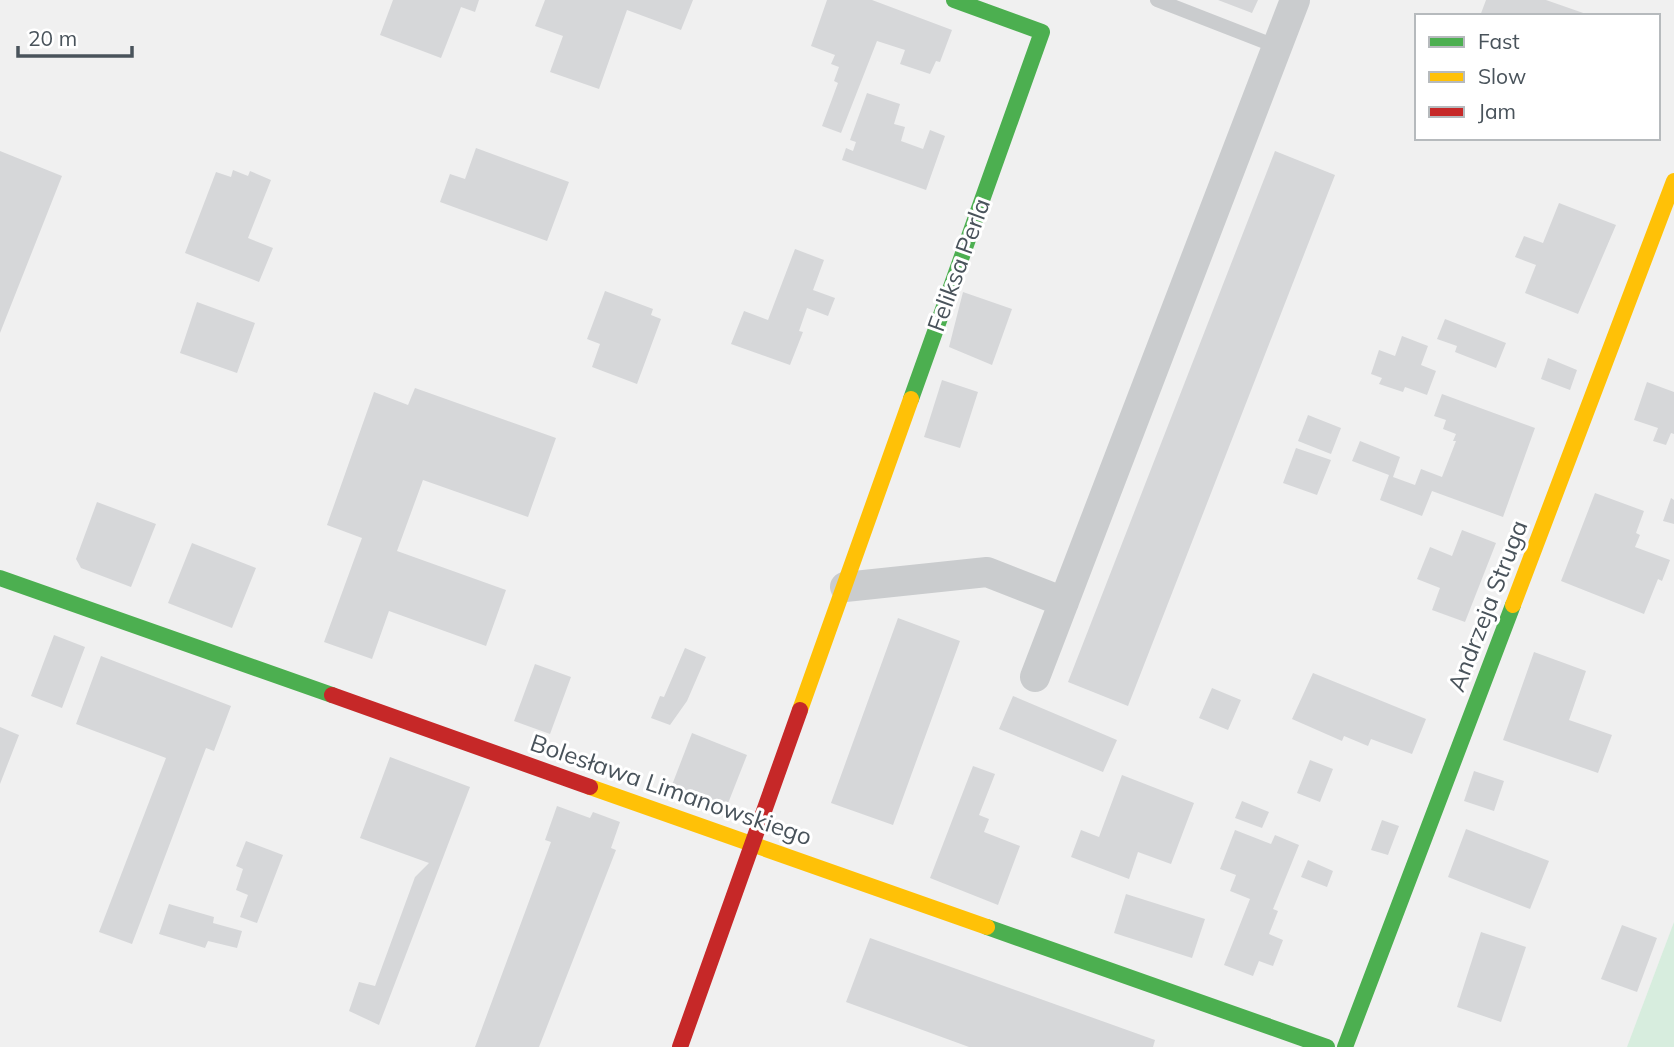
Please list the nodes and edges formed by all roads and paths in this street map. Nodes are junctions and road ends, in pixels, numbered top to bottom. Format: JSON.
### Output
{"nodes":[{"id":1,"x":954,"y":0,"type":"edge"},
{"id":2,"x":1157,"y":0,"type":"edge"},
{"id":3,"x":1295,"y":0,"type":"edge"},
{"id":4,"x":1278,"y":47,"type":"junction"},
{"id":5,"x":1674,"y":181,"type":"edge"},
{"id":6,"x":0,"y":578,"type":"edge"},
{"id":7,"x":845,"y":587,"type":"junction"},
{"id":8,"x":1064,"y":601,"type":"junction"},
{"id":9,"x":1035,"y":677,"type":"dead end"},
{"id":10,"x":754,"y":843,"type":"junction"},
{"id":11,"x":680,"y":1047,"type":"edge"},
{"id":12,"x":1327,"y":1047,"type":"edge"},
{"id":13,"x":1345,"y":1047,"type":"edge"}],
"edges":[{"from":1,"to":7,"type":"street","name":"Feliksa Perla"},
{"from":2,"to":4,"type":"lane"},
{"from":3,"to":4,"type":"street"},
{"from":4,"to":8,"type":"street"},
{"from":5,"to":13,"type":"street","name":"Andrzeja Struga"},
{"from":6,"to":10,"type":"street","name":"Bolesława Limanowskiego"},
{"from":7,"to":8,"type":"street"},
{"from":7,"to":10,"type":"street","name":"Feliksa Perla"},
{"from":8,"to":9,"type":"street"},
{"from":10,"to":11,"type":"street","name":"Feliksa Perla"},
{"from":10,"to":12,"type":"street","name":"Bolesława Limanowskiego"}]}
